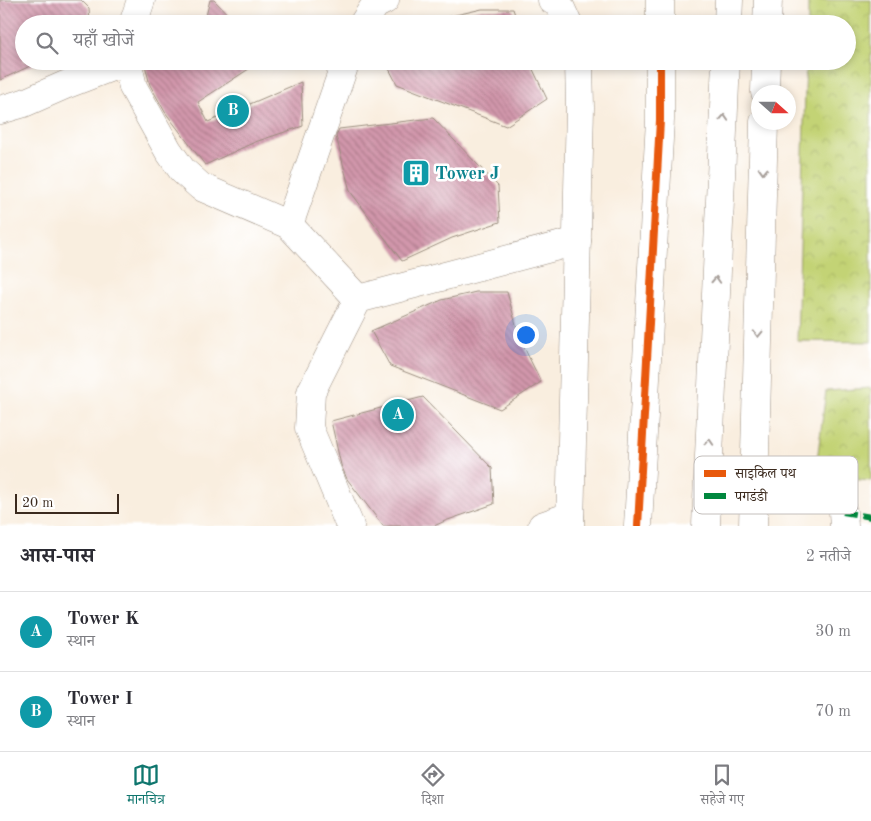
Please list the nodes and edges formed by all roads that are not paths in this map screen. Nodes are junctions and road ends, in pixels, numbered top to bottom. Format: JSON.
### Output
{"nodes":[{"id":1,"x":141,"y":0,"type":"edge"},
{"id":2,"x":385,"y":0,"type":"edge"},
{"id":3,"x":552,"y":0,"type":"edge"},
{"id":4,"x":660,"y":0,"type":"edge"},
{"id":5,"x":729,"y":0,"type":"edge"},
{"id":6,"x":768,"y":0,"type":"edge"},
{"id":7,"x":136,"y":15,"type":"edge"},
{"id":8,"x":369,"y":15,"type":"edge"},
{"id":9,"x":564,"y":15,"type":"edge"},
{"id":10,"x":660,"y":15,"type":"edge"},
{"id":11,"x":728,"y":15,"type":"edge"},
{"id":12,"x":767,"y":15,"type":"edge"},
{"id":13,"x":104,"y":70,"type":"edge"},
{"id":14,"x":129,"y":70,"type":"edge"},
{"id":15,"x":343,"y":70,"type":"edge"},
{"id":16,"x":579,"y":70,"type":"edge"},
{"id":17,"x":660,"y":70,"type":"edge"},
{"id":18,"x":726,"y":70,"type":"edge"},
{"id":19,"x":766,"y":70,"type":"edge"},
{"id":20,"x":765,"y":85,"type":"edge"},
{"id":21,"x":0,"y":110,"type":"edge"},
{"id":22,"x":764,"y":130,"type":"edge"},
{"id":23,"x":288,"y":225,"type":"junction"},
{"id":24,"x":577,"y":240,"type":"junction"},
{"id":25,"x":358,"y":299,"type":"junction"},
{"id":26,"x":709,"y":456,"type":"edge"},
{"id":27,"x":755,"y":456,"type":"edge"},
{"id":28,"x":570,"y":521,"type":"edge"},
{"id":29,"x":350,"y":526,"type":"edge"},
{"id":30,"x":542,"y":526,"type":"edge"},
{"id":31,"x":638,"y":526,"type":"edge"}],
"edges":[{"from":1,"to":7,"type":"main road"},
{"from":2,"to":8,"type":"main road"},
{"from":3,"to":9,"type":"main road"},
{"from":4,"to":10,"type":"main road"},
{"from":5,"to":11,"type":"main road"},
{"from":6,"to":12,"type":"main road"},
{"from":13,"to":21,"type":"main road"},
{"from":14,"to":23,"type":"main road"},
{"from":15,"to":23,"type":"main road"},
{"from":16,"to":24,"type":"main road"},
{"from":17,"to":31,"type":"main road"},
{"from":26,"to":18,"type":"main road","one_way":true},
{"from":19,"to":20,"type":"main road"},
{"from":22,"to":27,"type":"main road","one_way":true},
{"from":23,"to":25,"type":"main road"},
{"from":24,"to":25,"type":"main road"},
{"from":24,"to":28,"type":"main road"},
{"from":25,"to":29,"type":"main road"},
{"from":28,"to":30,"type":"main road"}]}
